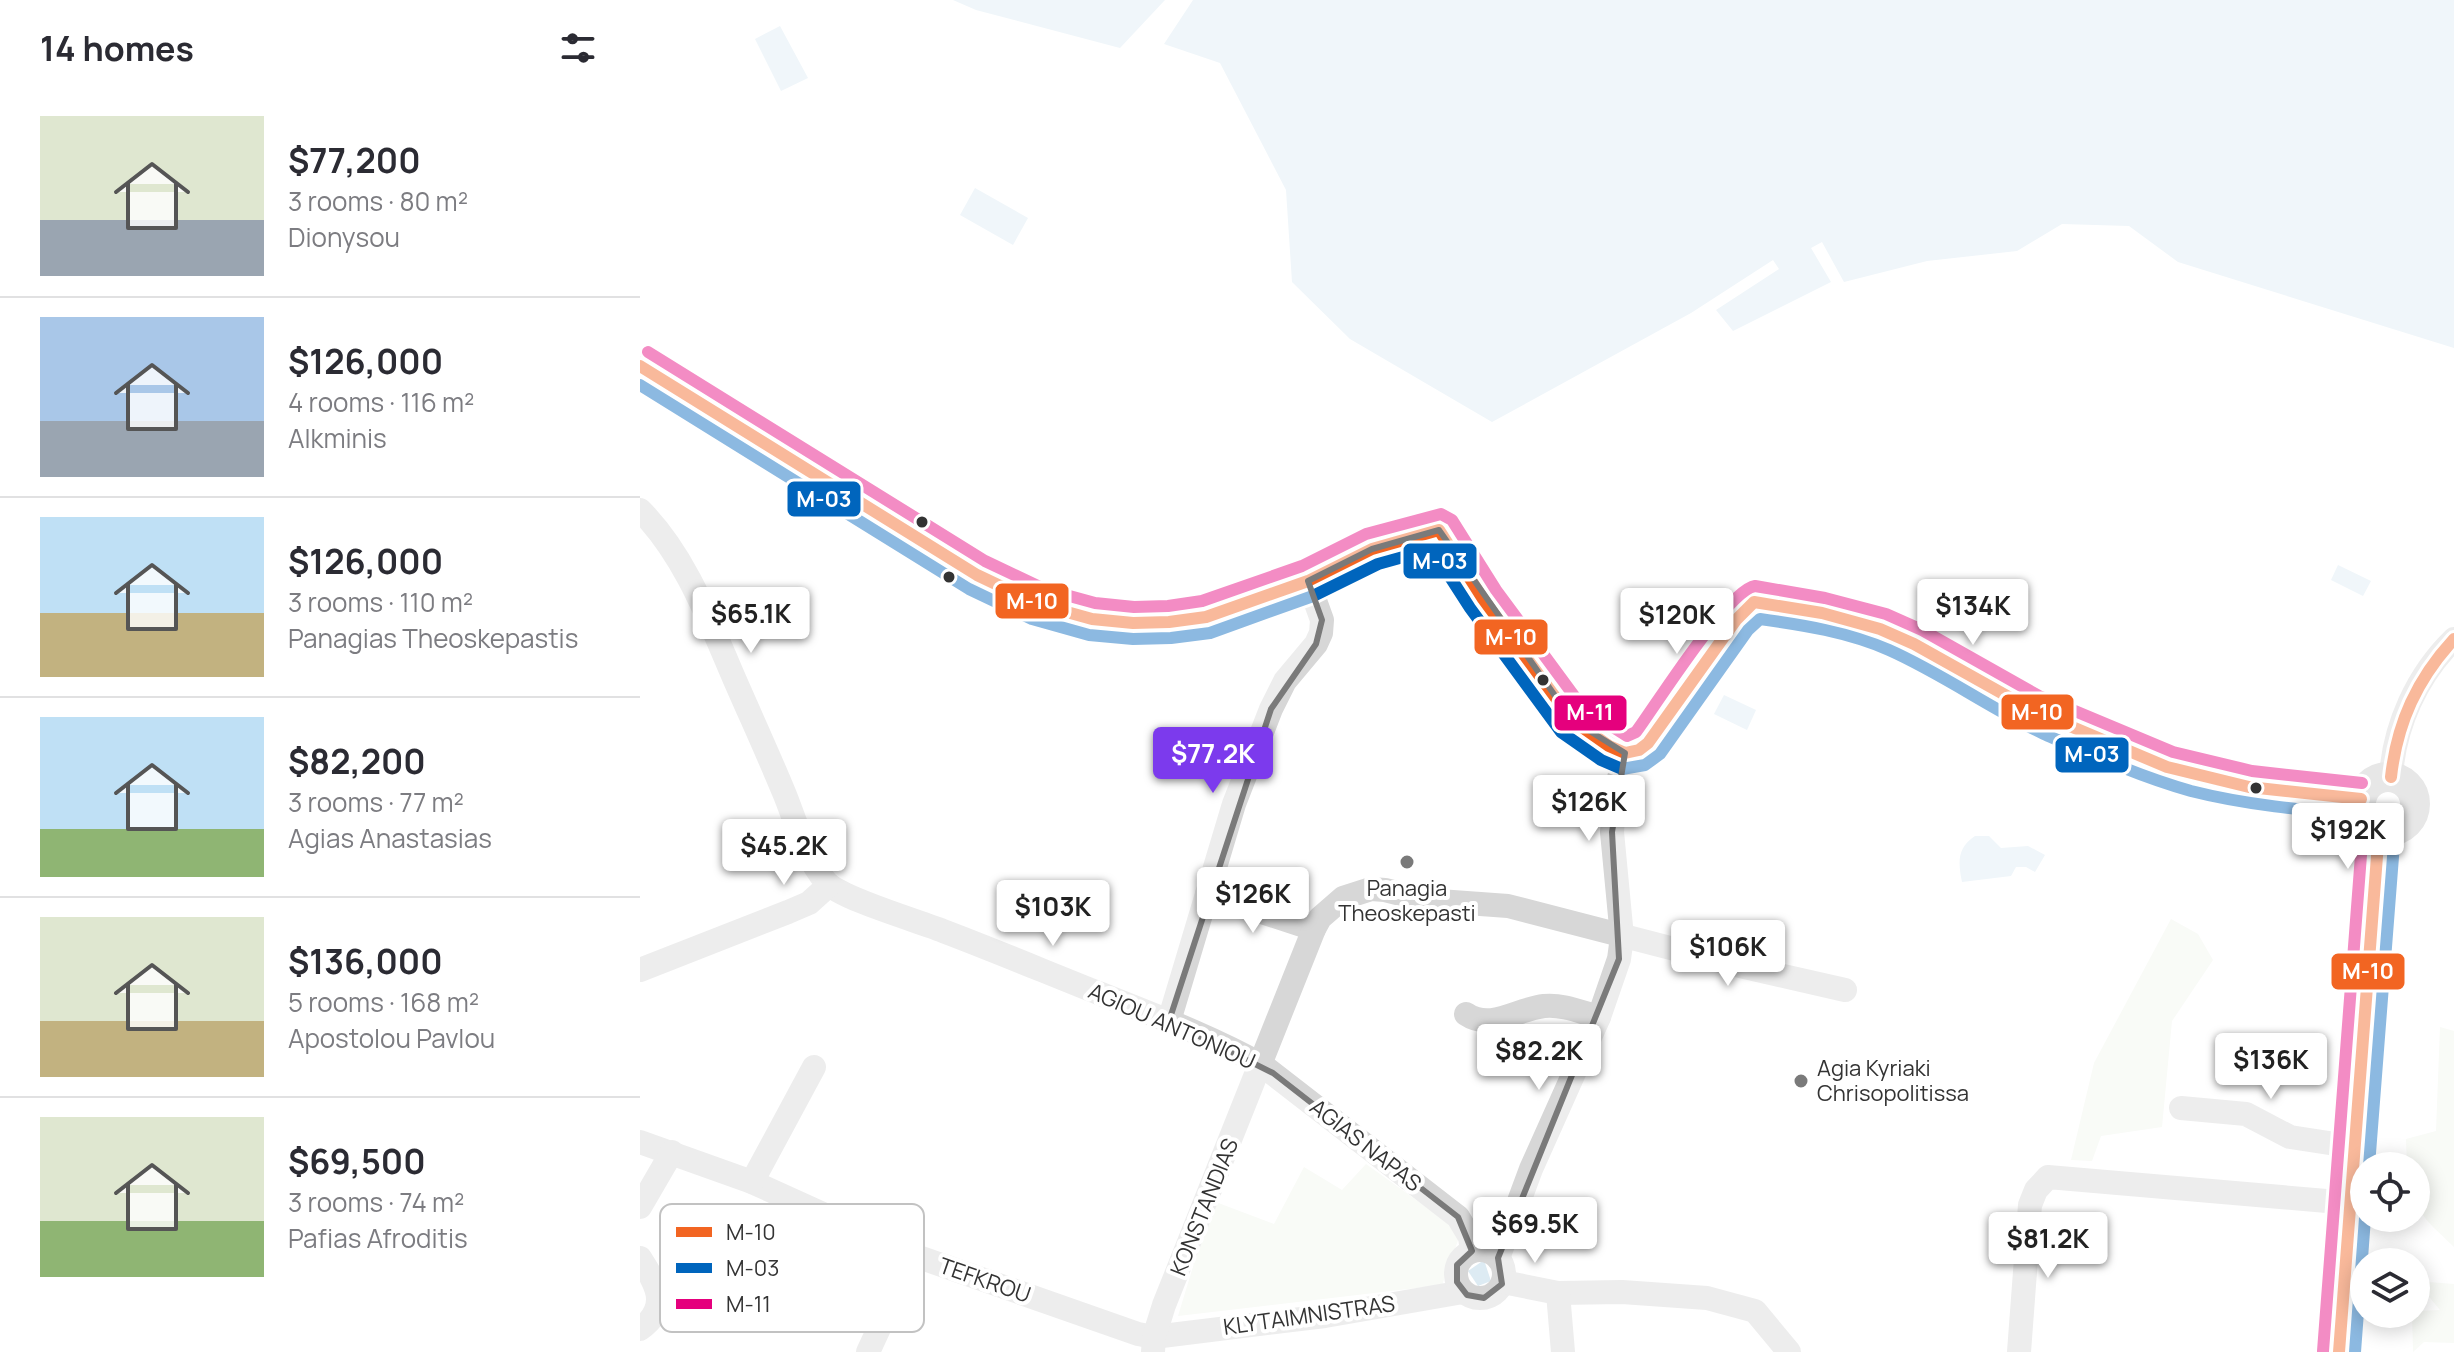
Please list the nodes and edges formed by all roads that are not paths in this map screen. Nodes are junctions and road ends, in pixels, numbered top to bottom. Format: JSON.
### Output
{"nodes":[{"id":1,"x":640,"y":366,"type":"edge"},
{"id":2,"x":640,"y":510,"type":"edge"},
{"id":3,"x":1308,"y":581,"type":"junction"},
{"id":4,"x":2454,"y":639,"type":"edge"},
{"id":5,"x":1625,"y":753,"type":"junction"},
{"id":6,"x":2391,"y":777,"type":"junction"},
{"id":7,"x":2361,"y":799,"type":"junction"},
{"id":8,"x":2379,"y":830,"type":"junction"},
{"id":9,"x":829,"y":885,"type":"junction"},
{"id":10,"x":1207,"y":894,"type":"junction"},
{"id":11,"x":1314,"y":929,"type":"junction"},
{"id":12,"x":1622,"y":937,"type":"junction"},
{"id":13,"x":640,"y":970,"type":"edge"},
{"id":14,"x":1845,"y":990,"type":"dead end"},
{"id":15,"x":1466,"y":1014,"type":"dead end"},
{"id":16,"x":1599,"y":1017,"type":"junction"},
{"id":17,"x":1169,"y":1021,"type":"junction"},
{"id":18,"x":1262,"y":1065,"type":"junction"},
{"id":19,"x":814,"y":1067,"type":"dead end"},
{"id":20,"x":1282,"y":1079,"type":"joint"},
{"id":21,"x":2181,"y":1108,"type":"dead end"},
{"id":22,"x":640,"y":1142,"type":"edge"},
{"id":23,"x":2355,"y":1147,"type":"junction"},
{"id":24,"x":672,"y":1152,"type":"junction"},
{"id":25,"x":2355,"y":1152,"type":"edge"},
{"id":26,"x":752,"y":1182,"type":"junction"},
{"id":27,"x":2350,"y":1203,"type":"joint"},
{"id":28,"x":801,"y":1204,"type":"edge"},
{"id":29,"x":640,"y":1207,"type":"edge"},
{"id":30,"x":1472,"y":1251,"type":"junction"},
{"id":31,"x":640,"y":1258,"type":"edge"},
{"id":32,"x":924,"y":1259,"type":"edge"},
{"id":33,"x":1501,"y":1270,"type":"junction"},
{"id":34,"x":1463,"y":1292,"type":"junction"},
{"id":35,"x":1558,"y":1293,"type":"junction"},
{"id":36,"x":640,"y":1329,"type":"edge"},
{"id":37,"x":877,"y":1332,"type":"edge"},
{"id":38,"x":1154,"y":1345,"type":"edge"},
{"id":39,"x":868,"y":1352,"type":"edge"},
{"id":40,"x":1563,"y":1352,"type":"edge"},
{"id":41,"x":1789,"y":1352,"type":"edge"},
{"id":42,"x":2019,"y":1352,"type":"edge"},
{"id":43,"x":2339,"y":1352,"type":"edge"}],
"edges":[{"from":1,"to":3,"type":"main road"},
{"from":2,"to":9,"type":"street"},
{"from":3,"to":5,"type":"main road"},
{"from":3,"to":10,"type":"street"},
{"from":4,"to":6,"type":"street"},
{"from":5,"to":7,"type":"main road"},
{"from":5,"to":12,"type":"street"},
{"from":6,"to":7,"type":"main road"},
{"from":6,"to":8,"type":"main road"},
{"from":7,"to":8,"type":"main road"},
{"from":8,"to":23,"type":"main road"},
{"from":9,"to":13,"type":"street"},
{"from":9,"to":17,"type":"street","name":"AGIOU ANTONIOU"},
{"from":10,"to":11,"type":"street"},
{"from":10,"to":17,"type":"street"},
{"from":11,"to":12,"type":"street"},
{"from":11,"to":18,"type":"street","name":"KONSTANDIAS"},
{"from":12,"to":14,"type":"street"},
{"from":12,"to":16,"type":"street"},
{"from":15,"to":16,"type":"street"},
{"from":16,"to":33,"type":"street"},
{"from":17,"to":18,"type":"street","name":"AGIOU ANTONIOU"},
{"from":18,"to":20,"type":"street","name":"AGIOU ANTONIOU"},
{"from":18,"to":38,"type":"street","name":"KONSTANDIAS"},
{"from":19,"to":26,"type":"street"},
{"from":20,"to":30,"type":"street","name":"AGIAS NAPAS"},
{"from":21,"to":23,"type":"street"},
{"from":22,"to":24,"type":"street","name":"TEFKROU"},
{"from":23,"to":25,"type":"main road"},
{"from":24,"to":26,"type":"street","name":"TEFKROU"},
{"from":24,"to":29,"type":"street"},
{"from":26,"to":28,"type":"street","name":"TEFKROU"},
{"from":27,"to":42,"type":"street"},
{"from":27,"to":43,"type":"main road"},
{"from":30,"to":33,"type":"street"},
{"from":30,"to":34,"type":"street"},
{"from":31,"to":36,"type":"street"},
{"from":32,"to":38,"type":"street","name":"TEFKROU"},
{"from":33,"to":34,"type":"street"},
{"from":33,"to":35,"type":"street"},
{"from":34,"to":38,"type":"street","name":"KLYTAIMNISTRAS"},
{"from":35,"to":40,"type":"street"},
{"from":35,"to":41,"type":"street"},
{"from":37,"to":39,"type":"street"}]}
